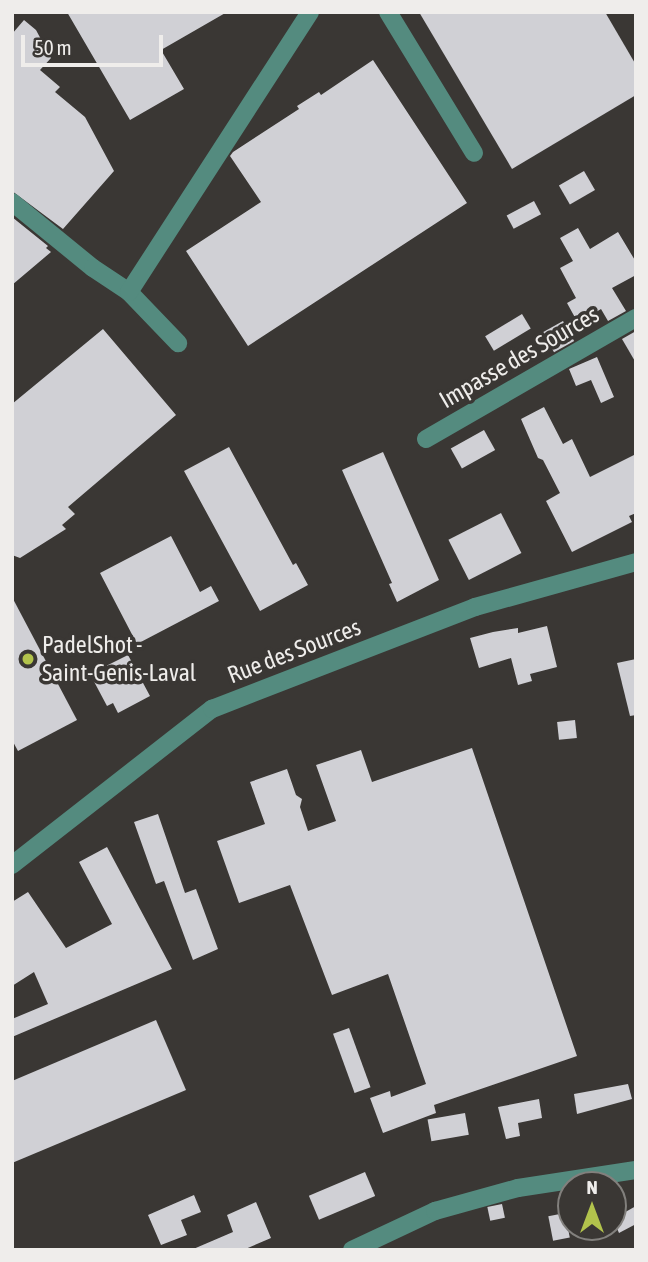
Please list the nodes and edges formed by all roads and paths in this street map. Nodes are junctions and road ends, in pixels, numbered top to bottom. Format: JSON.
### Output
{"nodes":[{"id":1,"x":310,"y":12,"type":"edge"},
{"id":2,"x":388,"y":12,"type":"edge"},
{"id":3,"x":474,"y":153,"type":"dead end"},
{"id":4,"x":12,"y":202,"type":"edge"},
{"id":5,"x":130,"y":292,"type":"junction"},
{"id":6,"x":636,"y":318,"type":"edge"},
{"id":7,"x":178,"y":343,"type":"dead end"},
{"id":8,"x":426,"y":439,"type":"dead end"},
{"id":9,"x":636,"y":562,"type":"edge"},
{"id":10,"x":12,"y":865,"type":"edge"},
{"id":11,"x":636,"y":1170,"type":"edge"},
{"id":12,"x":352,"y":1250,"type":"edge"}],
"edges":[{"from":1,"to":5,"type":"street"},
{"from":2,"to":3,"type":"street"},
{"from":4,"to":5,"type":"street"},
{"from":5,"to":7,"type":"street"},
{"from":6,"to":8,"type":"street","name":"Impasse des Sources"},
{"from":9,"to":10,"type":"street","name":"Rue des Sources"},
{"from":11,"to":12,"type":"street"}]}
